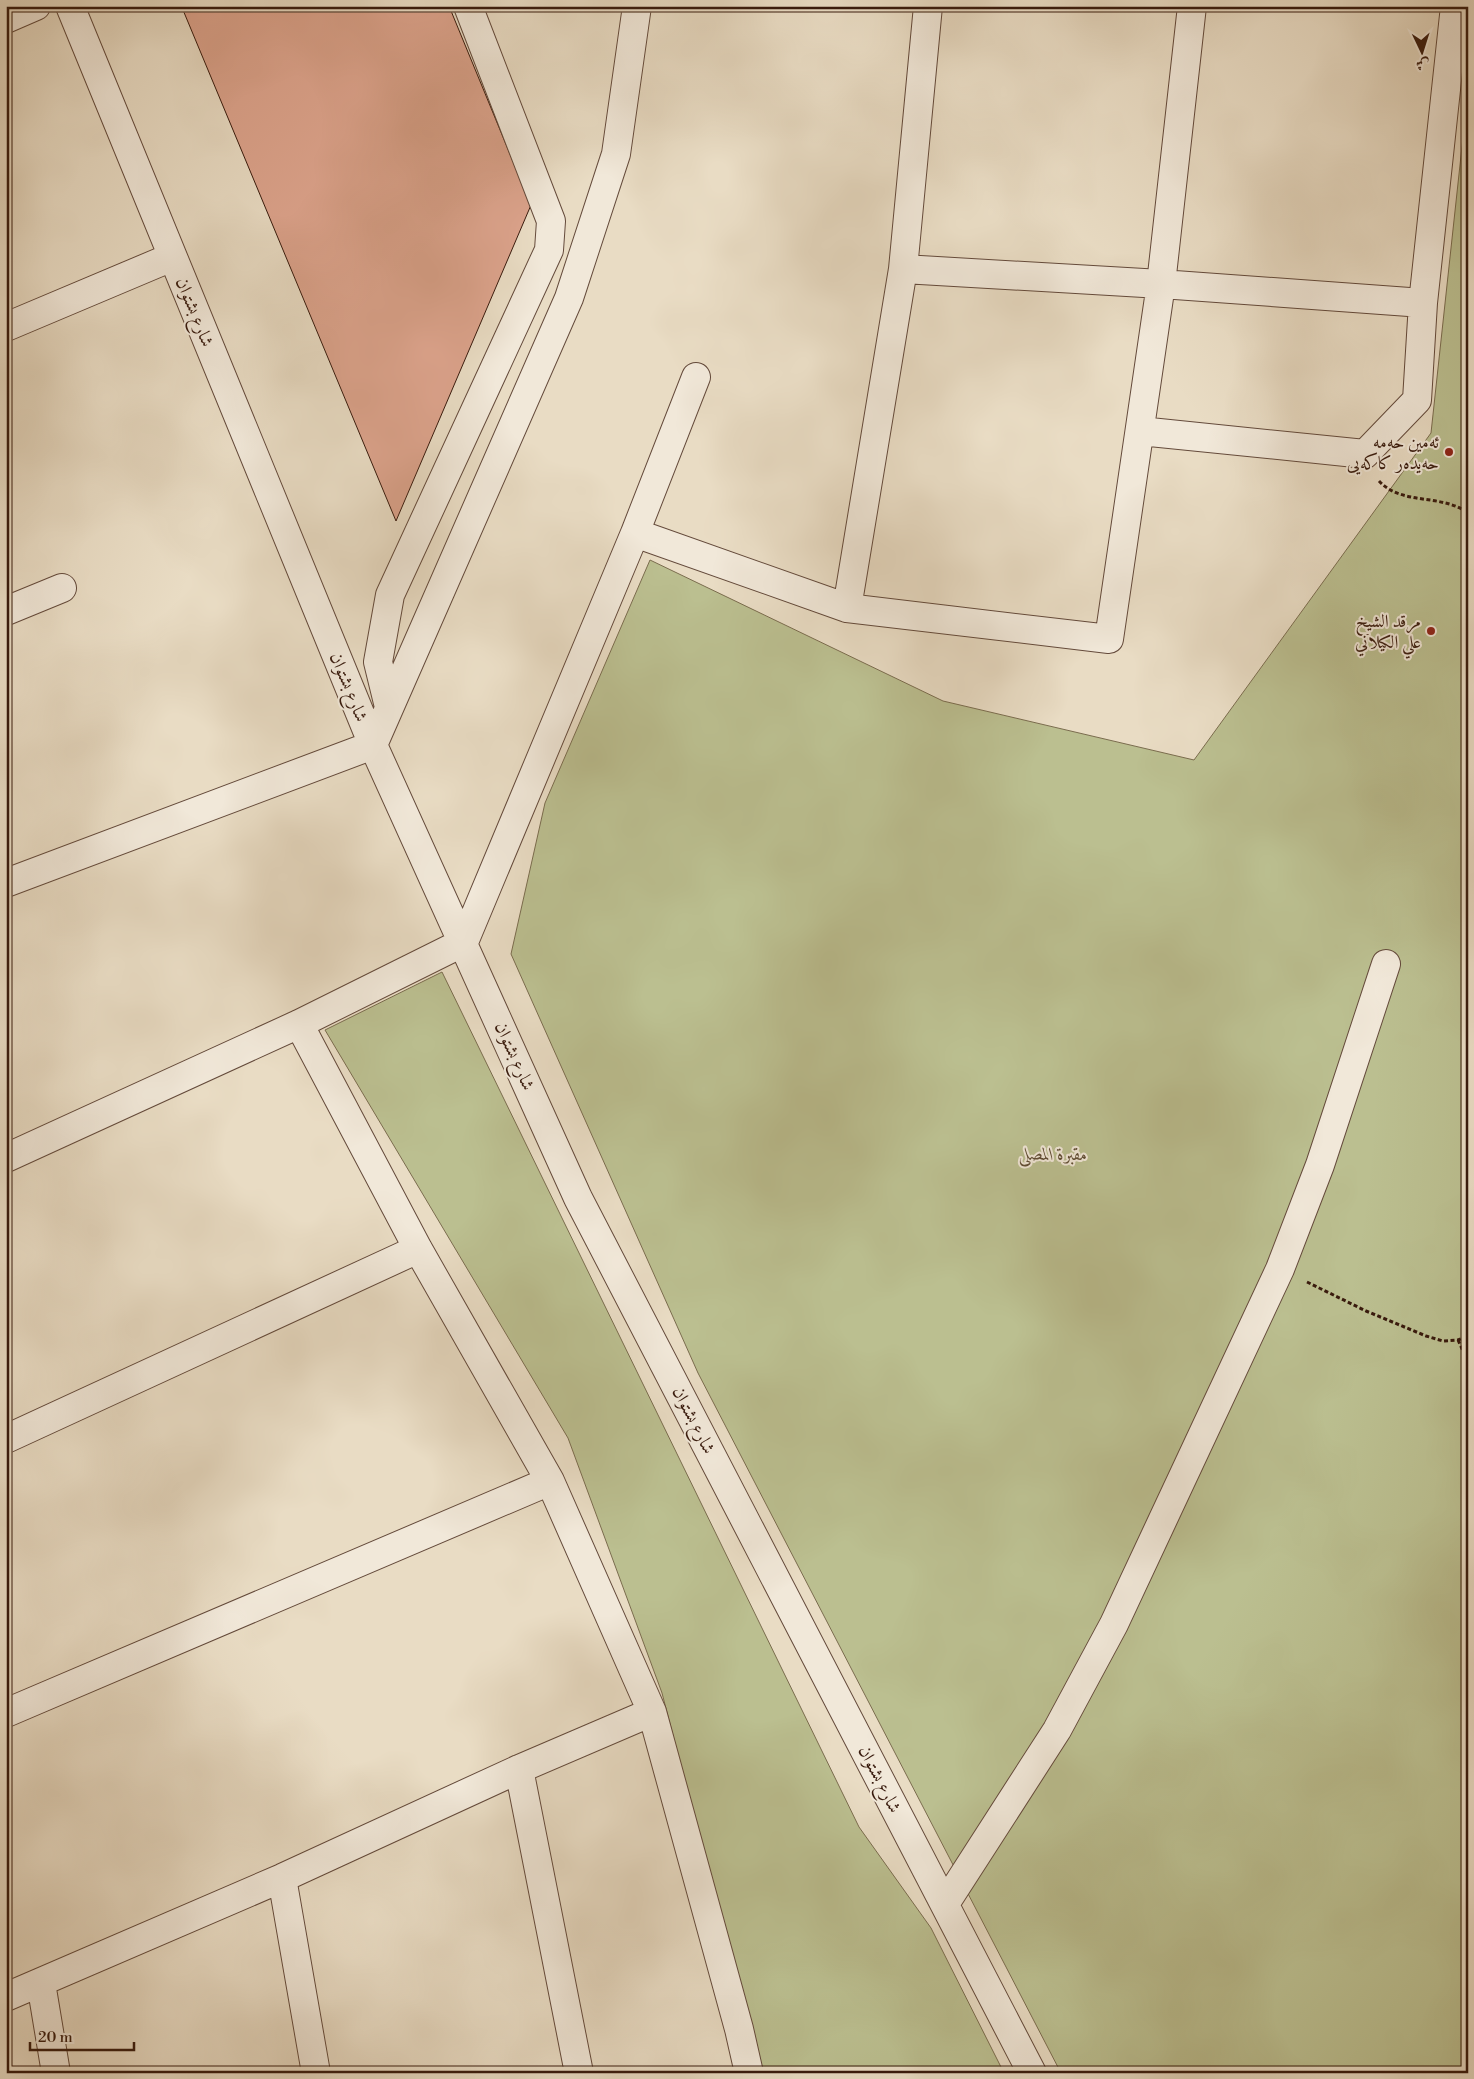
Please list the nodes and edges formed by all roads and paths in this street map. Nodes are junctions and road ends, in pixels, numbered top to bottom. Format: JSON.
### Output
{"nodes":[{"id":1,"x":36,"y":6,"type":"edge"},
{"id":2,"x":70,"y":6,"type":"edge"},
{"id":3,"x":468,"y":6,"type":"edge"},
{"id":4,"x":637,"y":6,"type":"edge"},
{"id":5,"x":928,"y":6,"type":"edge"},
{"id":6,"x":1192,"y":6,"type":"edge"},
{"id":7,"x":1455,"y":6,"type":"edge"},
{"id":8,"x":6,"y":19,"type":"edge"},
{"id":9,"x":172,"y":256,"type":"junction"},
{"id":10,"x":903,"y":269,"type":"junction"},
{"id":11,"x":1161,"y":284,"type":"junction"},
{"id":12,"x":1423,"y":303,"type":"junction"},
{"id":13,"x":6,"y":327,"type":"edge"},
{"id":14,"x":696,"y":377,"type":"dead end"},
{"id":15,"x":1140,"y":431,"type":"junction"},
{"id":16,"x":1365,"y":454,"type":"junction"},
{"id":17,"x":1468,"y":513,"type":"edge"},
{"id":18,"x":635,"y":533,"type":"junction"},
{"id":19,"x":62,"y":588,"type":"dead end"},
{"id":20,"x":847,"y":608,"type":"junction"},
{"id":21,"x":6,"y":611,"type":"edge"},
{"id":22,"x":389,"y":707,"type":"junction"},
{"id":23,"x":373,"y":745,"type":"junction"},
{"id":24,"x":6,"y":883,"type":"edge"},
{"id":25,"x":464,"y":942,"type":"junction"},
{"id":26,"x":1386,"y":964,"type":"dead end"},
{"id":27,"x":299,"y":1024,"type":"junction"},
{"id":28,"x":6,"y":1158,"type":"edge"},
{"id":29,"x":418,"y":1249,"type":"junction"},
{"id":30,"x":1280,"y":1269,"type":"junction"},
{"id":31,"x":1468,"y":1336,"type":"edge"},
{"id":32,"x":1458,"y":1340,"type":"junction"},
{"id":33,"x":1468,"y":1362,"type":"edge"},
{"id":34,"x":6,"y":1439,"type":"edge"},
{"id":35,"x":550,"y":1481,"type":"junction"},
{"id":36,"x":652,"y":1712,"type":"junction"},
{"id":37,"x":6,"y":1714,"type":"edge"},
{"id":38,"x":519,"y":1769,"type":"junction"},
{"id":39,"x":282,"y":1878,"type":"junction"},
{"id":40,"x":945,"y":1904,"type":"junction"},
{"id":41,"x":41,"y":1983,"type":"junction"},
{"id":42,"x":6,"y":1997,"type":"edge"},
{"id":43,"x":56,"y":2073,"type":"edge"},
{"id":44,"x":316,"y":2073,"type":"edge"},
{"id":45,"x":579,"y":2073,"type":"edge"},
{"id":46,"x":749,"y":2073,"type":"edge"},
{"id":47,"x":1032,"y":2073,"type":"edge"}],
"edges":[{"from":1,"to":8,"type":"street"},
{"from":2,"to":9,"type":"street","name":"شارع بشتوان"},
{"from":3,"to":22,"type":"street"},
{"from":4,"to":22,"type":"street"},
{"from":5,"to":10,"type":"street"},
{"from":6,"to":11,"type":"street"},
{"from":7,"to":12,"type":"street"},
{"from":9,"to":13,"type":"street"},
{"from":9,"to":23,"type":"street","name":"شارع بشتوان"},
{"from":10,"to":11,"type":"street"},
{"from":10,"to":20,"type":"street"},
{"from":11,"to":12,"type":"street"},
{"from":11,"to":15,"type":"street"},
{"from":12,"to":16,"type":"street"},
{"from":14,"to":18,"type":"street"},
{"from":15,"to":16,"type":"street"},
{"from":15,"to":20,"type":"street"},
{"from":16,"to":17,"type":"path"},
{"from":18,"to":20,"type":"street"},
{"from":18,"to":25,"type":"street"},
{"from":19,"to":21,"type":"street"},
{"from":22,"to":23,"type":"street"},
{"from":23,"to":24,"type":"street"},
{"from":23,"to":25,"type":"street","name":"شارع بشتوان"},
{"from":25,"to":27,"type":"street"},
{"from":25,"to":40,"type":"street","name":"شارع بشتوان"},
{"from":26,"to":30,"type":"street"},
{"from":27,"to":28,"type":"street"},
{"from":27,"to":29,"type":"street"},
{"from":29,"to":34,"type":"street"},
{"from":29,"to":35,"type":"street"},
{"from":30,"to":32,"type":"path"},
{"from":30,"to":40,"type":"street"},
{"from":31,"to":32,"type":"path"},
{"from":32,"to":33,"type":"path"},
{"from":35,"to":36,"type":"street"},
{"from":35,"to":37,"type":"street"},
{"from":36,"to":38,"type":"street"},
{"from":36,"to":46,"type":"street"},
{"from":38,"to":39,"type":"street"},
{"from":38,"to":45,"type":"street"},
{"from":39,"to":41,"type":"street"},
{"from":39,"to":44,"type":"street"},
{"from":40,"to":47,"type":"street","name":"شارع بشتوان"},
{"from":41,"to":42,"type":"street"},
{"from":41,"to":43,"type":"street"}]}
